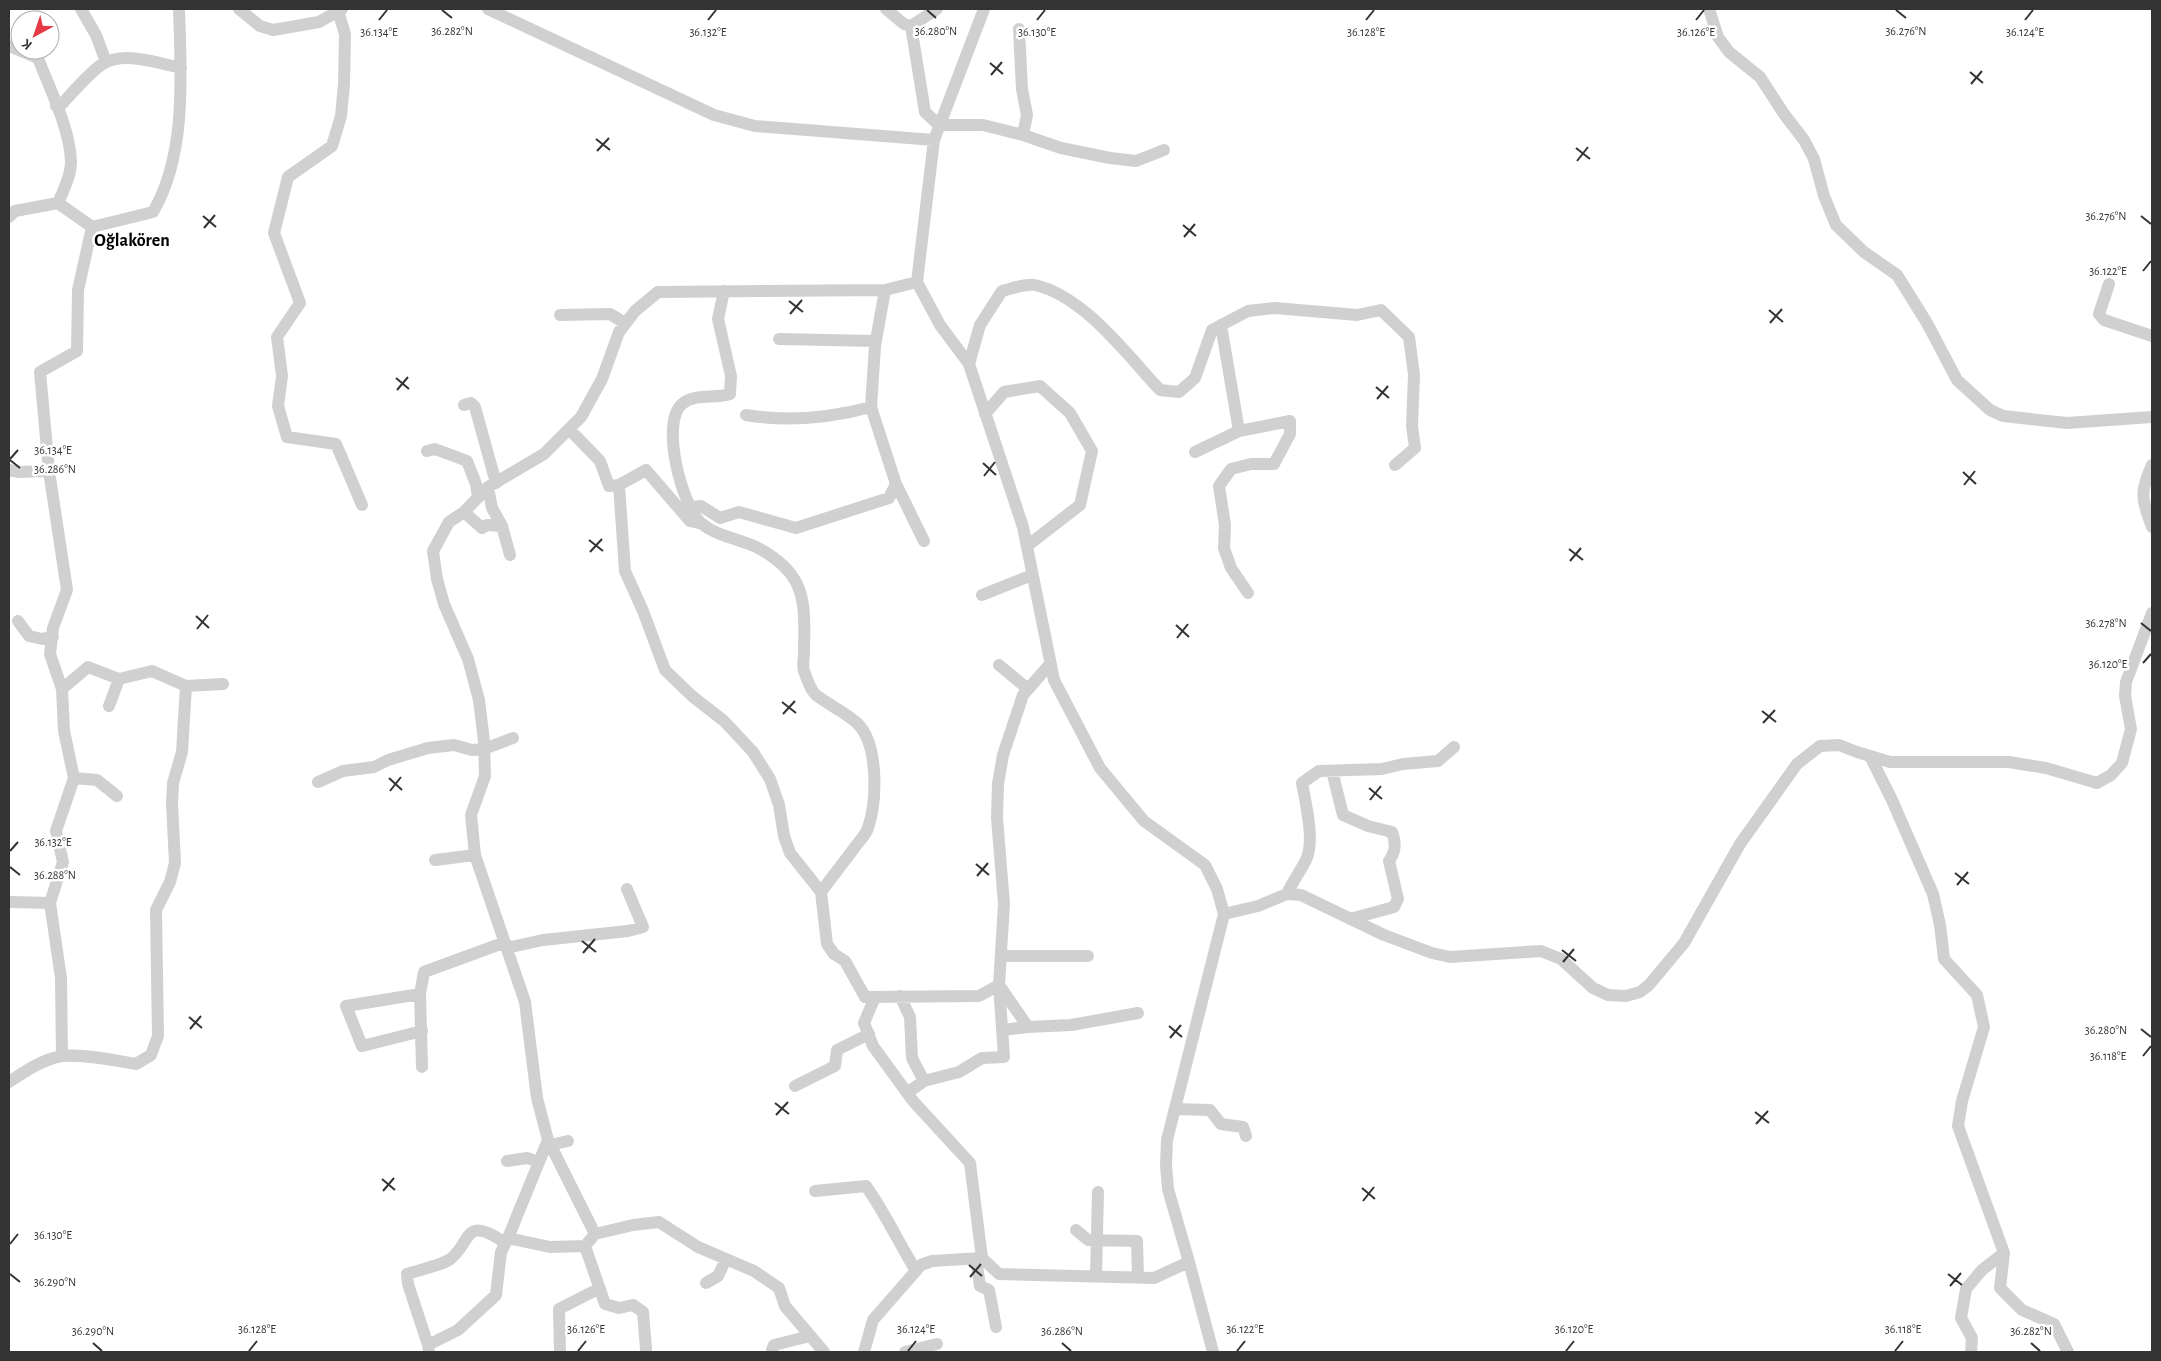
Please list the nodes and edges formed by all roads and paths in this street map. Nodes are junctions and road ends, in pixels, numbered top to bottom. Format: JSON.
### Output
{"nodes":[{"id":1,"x":81,"y":9,"type":"edge"},
{"id":2,"x":179,"y":9,"type":"edge"},
{"id":3,"x":238,"y":9,"type":"edge"},
{"id":4,"x":488,"y":9,"type":"edge"},
{"id":5,"x":886,"y":9,"type":"edge"},
{"id":6,"x":937,"y":9,"type":"edge"},
{"id":7,"x":984,"y":9,"type":"edge"},
{"id":8,"x":1709,"y":9,"type":"edge"},
{"id":9,"x":340,"y":10,"type":"edge"},
{"id":10,"x":911,"y":26,"type":"junction"},
{"id":11,"x":1019,"y":28,"type":"dead end"},
{"id":12,"x":9,"y":46,"type":"edge"},
{"id":13,"x":106,"y":62,"type":"junction"},
{"id":14,"x":181,"y":68,"type":"junction"},
{"id":15,"x":56,"y":106,"type":"junction"},
{"id":16,"x":939,"y":125,"type":"junction"},
{"id":17,"x":1023,"y":135,"type":"junction"},
{"id":18,"x":934,"y":140,"type":"junction"},
{"id":19,"x":1164,"y":150,"type":"dead end"},
{"id":20,"x":58,"y":204,"type":"junction"},
{"id":21,"x":9,"y":216,"type":"edge"},
{"id":22,"x":92,"y":227,"type":"junction"},
{"id":23,"x":917,"y":282,"type":"junction"},
{"id":24,"x":2109,"y":284,"type":"dead end"},
{"id":25,"x":885,"y":290,"type":"junction"},
{"id":26,"x":724,"y":291,"type":"junction"},
{"id":27,"x":560,"y":315,"type":"dead end"},
{"id":28,"x":626,"y":323,"type":"junction"},
{"id":29,"x":1221,"y":325,"type":"junction"},
{"id":30,"x":2152,"y":336,"type":"edge"},
{"id":31,"x":779,"y":339,"type":"dead end"},
{"id":32,"x":876,"y":341,"type":"junction"},
{"id":33,"x":969,"y":364,"type":"junction"},
{"id":34,"x":464,"y":405,"type":"dead end"},
{"id":35,"x":871,"y":407,"type":"junction"},
{"id":36,"x":985,"y":414,"type":"junction"},
{"id":37,"x":746,"y":415,"type":"dead end"},
{"id":38,"x":2152,"y":416,"type":"edge"},
{"id":39,"x":569,"y":429,"type":"junction"},
{"id":40,"x":1238,"y":431,"type":"junction"},
{"id":41,"x":427,"y":451,"type":"dead end"},
{"id":42,"x":1195,"y":452,"type":"dead end"},
{"id":43,"x":1395,"y":465,"type":"dead end"},
{"id":44,"x":2152,"y":465,"type":"edge"},
{"id":45,"x":9,"y":470,"type":"edge"},
{"id":46,"x":50,"y":470,"type":"junction"},
{"id":47,"x":896,"y":484,"type":"junction"},
{"id":48,"x":492,"y":485,"type":"junction"},
{"id":49,"x":619,"y":485,"type":"junction"},
{"id":50,"x":478,"y":498,"type":"junction"},
{"id":51,"x":362,"y":506,"type":"dead end"},
{"id":52,"x":692,"y":508,"type":"junction"},
{"id":53,"x":464,"y":512,"type":"junction"},
{"id":54,"x":703,"y":524,"type":"junction"},
{"id":55,"x":502,"y":526,"type":"junction"},
{"id":56,"x":2152,"y":527,"type":"edge"},
{"id":57,"x":924,"y":541,"type":"dead end"},
{"id":58,"x":1026,"y":546,"type":"junction"},
{"id":59,"x":510,"y":556,"type":"dead end"},
{"id":60,"x":1032,"y":575,"type":"junction"},
{"id":61,"x":1248,"y":593,"type":"dead end"},
{"id":62,"x":982,"y":596,"type":"dead end"},
{"id":63,"x":2152,"y":613,"type":"edge"},
{"id":64,"x":18,"y":621,"type":"dead end"},
{"id":65,"x":52,"y":637,"type":"junction"},
{"id":66,"x":1050,"y":664,"type":"junction"},
{"id":67,"x":999,"y":665,"type":"dead end"},
{"id":68,"x":118,"y":679,"type":"junction"},
{"id":69,"x":223,"y":684,"type":"dead end"},
{"id":70,"x":186,"y":686,"type":"junction"},
{"id":71,"x":62,"y":689,"type":"junction"},
{"id":72,"x":1028,"y":690,"type":"junction"},
{"id":73,"x":109,"y":706,"type":"dead end"},
{"id":74,"x":513,"y":738,"type":"dead end"},
{"id":75,"x":1454,"y":747,"type":"dead end"},
{"id":76,"x":484,"y":749,"type":"junction"},
{"id":77,"x":1870,"y":756,"type":"junction"},
{"id":78,"x":1332,"y":771,"type":"junction"},
{"id":79,"x":74,"y":778,"type":"junction"},
{"id":80,"x":318,"y":782,"type":"dead end"},
{"id":81,"x":117,"y":796,"type":"dead end"},
{"id":82,"x":474,"y":855,"type":"junction"},
{"id":83,"x":435,"y":860,"type":"dead end"},
{"id":84,"x":627,"y":889,"type":"dead end"},
{"id":85,"x":821,"y":892,"type":"junction"},
{"id":86,"x":1286,"y":894,"type":"junction"},
{"id":87,"x":9,"y":902,"type":"edge"},
{"id":88,"x":50,"y":903,"type":"junction"},
{"id":89,"x":1224,"y":914,"type":"junction"},
{"id":90,"x":1350,"y":919,"type":"junction"},
{"id":91,"x":503,"y":943,"type":"junction"},
{"id":92,"x":1001,"y":956,"type":"junction"},
{"id":93,"x":1088,"y":956,"type":"dead end"},
{"id":94,"x":999,"y":986,"type":"junction"},
{"id":95,"x":420,"y":994,"type":"junction"},
{"id":96,"x":875,"y":996,"type":"junction"},
{"id":97,"x":900,"y":996,"type":"junction"},
{"id":98,"x":1138,"y":1013,"type":"dead end"},
{"id":99,"x":1028,"y":1027,"type":"junction"},
{"id":100,"x":1002,"y":1030,"type":"junction"},
{"id":101,"x":422,"y":1031,"type":"junction"},
{"id":102,"x":868,"y":1034,"type":"junction"},
{"id":103,"x":62,"y":1056,"type":"junction"},
{"id":104,"x":422,"y":1067,"type":"dead end"},
{"id":105,"x":924,"y":1081,"type":"junction"},
{"id":106,"x":9,"y":1082,"type":"edge"},
{"id":107,"x":795,"y":1086,"type":"dead end"},
{"id":108,"x":907,"y":1093,"type":"junction"},
{"id":109,"x":1175,"y":1109,"type":"junction"},
{"id":110,"x":1246,"y":1136,"type":"dead end"},
{"id":111,"x":568,"y":1141,"type":"dead end"},
{"id":112,"x":549,"y":1143,"type":"junction"},
{"id":113,"x":507,"y":1161,"type":"dead end"},
{"id":114,"x":539,"y":1162,"type":"junction"},
{"id":115,"x":815,"y":1191,"type":"dead end"},
{"id":116,"x":1098,"y":1192,"type":"dead end"},
{"id":117,"x":1076,"y":1230,"type":"dead end"},
{"id":118,"x":595,"y":1234,"type":"junction"},
{"id":119,"x":508,"y":1238,"type":"junction"},
{"id":120,"x":1097,"y":1240,"type":"junction"},
{"id":121,"x":585,"y":1246,"type":"junction"},
{"id":122,"x":2004,"y":1253,"type":"junction"},
{"id":123,"x":979,"y":1258,"type":"junction"},
{"id":124,"x":726,"y":1259,"type":"junction"},
{"id":125,"x":1189,"y":1262,"type":"junction"},
{"id":126,"x":916,"y":1271,"type":"junction"},
{"id":127,"x":1096,"y":1276,"type":"junction"},
{"id":128,"x":1138,"y":1277,"type":"junction"},
{"id":129,"x":706,"y":1282,"type":"dead end"},
{"id":130,"x":598,"y":1289,"type":"junction"},
{"id":131,"x":996,"y":1327,"type":"dead end"},
{"id":132,"x":810,"y":1336,"type":"junction"},
{"id":133,"x":937,"y":1344,"type":"dead end"},
{"id":134,"x":428,"y":1349,"type":"edge"},
{"id":135,"x":646,"y":1349,"type":"dead end"},
{"id":136,"x":772,"y":1350,"type":"dead end"},
{"id":137,"x":560,"y":1352,"type":"edge"},
{"id":138,"x":824,"y":1352,"type":"edge"},
{"id":139,"x":865,"y":1352,"type":"edge"},
{"id":140,"x":905,"y":1352,"type":"edge"},
{"id":141,"x":1212,"y":1352,"type":"edge"},
{"id":142,"x":1971,"y":1352,"type":"edge"},
{"id":143,"x":2068,"y":1352,"type":"edge"}],
"edges":[{"from":1,"to":13,"type":"street"},
{"from":2,"to":14,"type":"street"},
{"from":3,"to":9,"type":"street"},
{"from":4,"to":18,"type":"street"},
{"from":5,"to":10,"type":"street"},
{"from":6,"to":10,"type":"street"},
{"from":7,"to":16,"type":"street"},
{"from":8,"to":38,"type":"street"},
{"from":9,"to":51,"type":"street"},
{"from":10,"to":16,"type":"street"},
{"from":11,"to":17,"type":"street"},
{"from":12,"to":15,"type":"street"},
{"from":13,"to":14,"type":"street"},
{"from":13,"to":15,"type":"street"},
{"from":14,"to":22,"type":"street"},
{"from":15,"to":20,"type":"street"},
{"from":16,"to":17,"type":"street"},
{"from":16,"to":18,"type":"street"},
{"from":17,"to":19,"type":"street"},
{"from":18,"to":23,"type":"street"},
{"from":20,"to":21,"type":"street"},
{"from":20,"to":22,"type":"street"},
{"from":22,"to":46,"type":"street"},
{"from":23,"to":25,"type":"street"},
{"from":23,"to":33,"type":"street"},
{"from":24,"to":30,"type":"street"},
{"from":25,"to":26,"type":"street"},
{"from":25,"to":32,"type":"street"},
{"from":26,"to":28,"type":"street"},
{"from":26,"to":52,"type":"street"},
{"from":27,"to":28,"type":"street"},
{"from":28,"to":39,"type":"street"},
{"from":29,"to":33,"type":"street"},
{"from":29,"to":40,"type":"street"},
{"from":29,"to":43,"type":"street"},
{"from":31,"to":32,"type":"street"},
{"from":32,"to":35,"type":"street"},
{"from":33,"to":36,"type":"street"},
{"from":34,"to":48,"type":"street"},
{"from":35,"to":37,"type":"street"},
{"from":35,"to":47,"type":"street"},
{"from":36,"to":58,"type":"street"},
{"from":36,"to":58,"type":"street"},
{"from":39,"to":48,"type":"street"},
{"from":39,"to":49,"type":"street"},
{"from":40,"to":42,"type":"street"},
{"from":40,"to":61,"type":"street"},
{"from":41,"to":50,"type":"street"},
{"from":44,"to":56,"type":"street"},
{"from":45,"to":46,"type":"street"},
{"from":46,"to":65,"type":"street"},
{"from":47,"to":52,"type":"street"},
{"from":47,"to":57,"type":"street"},
{"from":48,"to":50,"type":"street"},
{"from":48,"to":55,"type":"street"},
{"from":49,"to":54,"type":"street"},
{"from":49,"to":85,"type":"street"},
{"from":50,"to":53,"type":"street"},
{"from":52,"to":54,"type":"street"},
{"from":53,"to":55,"type":"street"},
{"from":53,"to":76,"type":"street"},
{"from":54,"to":85,"type":"street"},
{"from":55,"to":59,"type":"street"},
{"from":58,"to":60,"type":"street"},
{"from":60,"to":62,"type":"street"},
{"from":60,"to":66,"type":"street"},
{"from":63,"to":77,"type":"street"},
{"from":64,"to":65,"type":"street"},
{"from":65,"to":71,"type":"street"},
{"from":66,"to":72,"type":"street"},
{"from":66,"to":89,"type":"street"},
{"from":67,"to":72,"type":"street"},
{"from":68,"to":70,"type":"street"},
{"from":68,"to":71,"type":"street"},
{"from":68,"to":73,"type":"street"},
{"from":69,"to":70,"type":"street"},
{"from":70,"to":103,"type":"street"},
{"from":71,"to":79,"type":"street"},
{"from":72,"to":92,"type":"street"},
{"from":74,"to":76,"type":"street"},
{"from":75,"to":78,"type":"street"},
{"from":76,"to":80,"type":"street"},
{"from":76,"to":82,"type":"street"},
{"from":77,"to":90,"type":"street"},
{"from":77,"to":122,"type":"street"},
{"from":78,"to":86,"type":"street"},
{"from":78,"to":90,"type":"street"},
{"from":79,"to":81,"type":"street"},
{"from":79,"to":88,"type":"street"},
{"from":82,"to":83,"type":"street"},
{"from":82,"to":91,"type":"street"},
{"from":84,"to":91,"type":"street"},
{"from":85,"to":96,"type":"street"},
{"from":86,"to":89,"type":"street"},
{"from":86,"to":90,"type":"street"},
{"from":87,"to":88,"type":"street"},
{"from":88,"to":103,"type":"street"},
{"from":89,"to":109,"type":"street"},
{"from":91,"to":95,"type":"street"},
{"from":91,"to":112,"type":"street"},
{"from":92,"to":93,"type":"street"},
{"from":92,"to":94,"type":"street"},
{"from":94,"to":97,"type":"street"},
{"from":94,"to":99,"type":"street"},
{"from":94,"to":100,"type":"street"},
{"from":95,"to":101,"type":"street"},
{"from":95,"to":101,"type":"street"},
{"from":96,"to":97,"type":"street"},
{"from":96,"to":102,"type":"street"},
{"from":97,"to":105,"type":"street"},
{"from":98,"to":99,"type":"street"},
{"from":99,"to":100,"type":"street"},
{"from":100,"to":105,"type":"street"},
{"from":101,"to":104,"type":"street"},
{"from":102,"to":107,"type":"street"},
{"from":102,"to":108,"type":"street"},
{"from":103,"to":106,"type":"street"},
{"from":105,"to":108,"type":"street"},
{"from":108,"to":123,"type":"street"},
{"from":109,"to":110,"type":"street"},
{"from":109,"to":125,"type":"street"},
{"from":111,"to":112,"type":"street"},
{"from":112,"to":114,"type":"street"},
{"from":112,"to":118,"type":"street"},
{"from":113,"to":114,"type":"street"},
{"from":114,"to":119,"type":"street"},
{"from":115,"to":126,"type":"street"},
{"from":116,"to":120,"type":"street"},
{"from":117,"to":120,"type":"street"},
{"from":118,"to":121,"type":"street"},
{"from":118,"to":124,"type":"street"},
{"from":119,"to":121,"type":"street"},
{"from":119,"to":134,"type":"street"},
{"from":119,"to":134,"type":"street"},
{"from":120,"to":127,"type":"street"},
{"from":120,"to":128,"type":"street"},
{"from":121,"to":130,"type":"street"},
{"from":122,"to":142,"type":"street"},
{"from":122,"to":143,"type":"street"},
{"from":123,"to":126,"type":"street"},
{"from":123,"to":127,"type":"street"},
{"from":123,"to":131,"type":"street"},
{"from":124,"to":129,"type":"street"},
{"from":124,"to":132,"type":"street"},
{"from":125,"to":128,"type":"street"},
{"from":125,"to":141,"type":"street"},
{"from":126,"to":139,"type":"street"},
{"from":127,"to":128,"type":"street"},
{"from":130,"to":135,"type":"street"},
{"from":130,"to":137,"type":"street"},
{"from":132,"to":136,"type":"street"},
{"from":132,"to":138,"type":"street"},
{"from":133,"to":140,"type":"street"}]}
